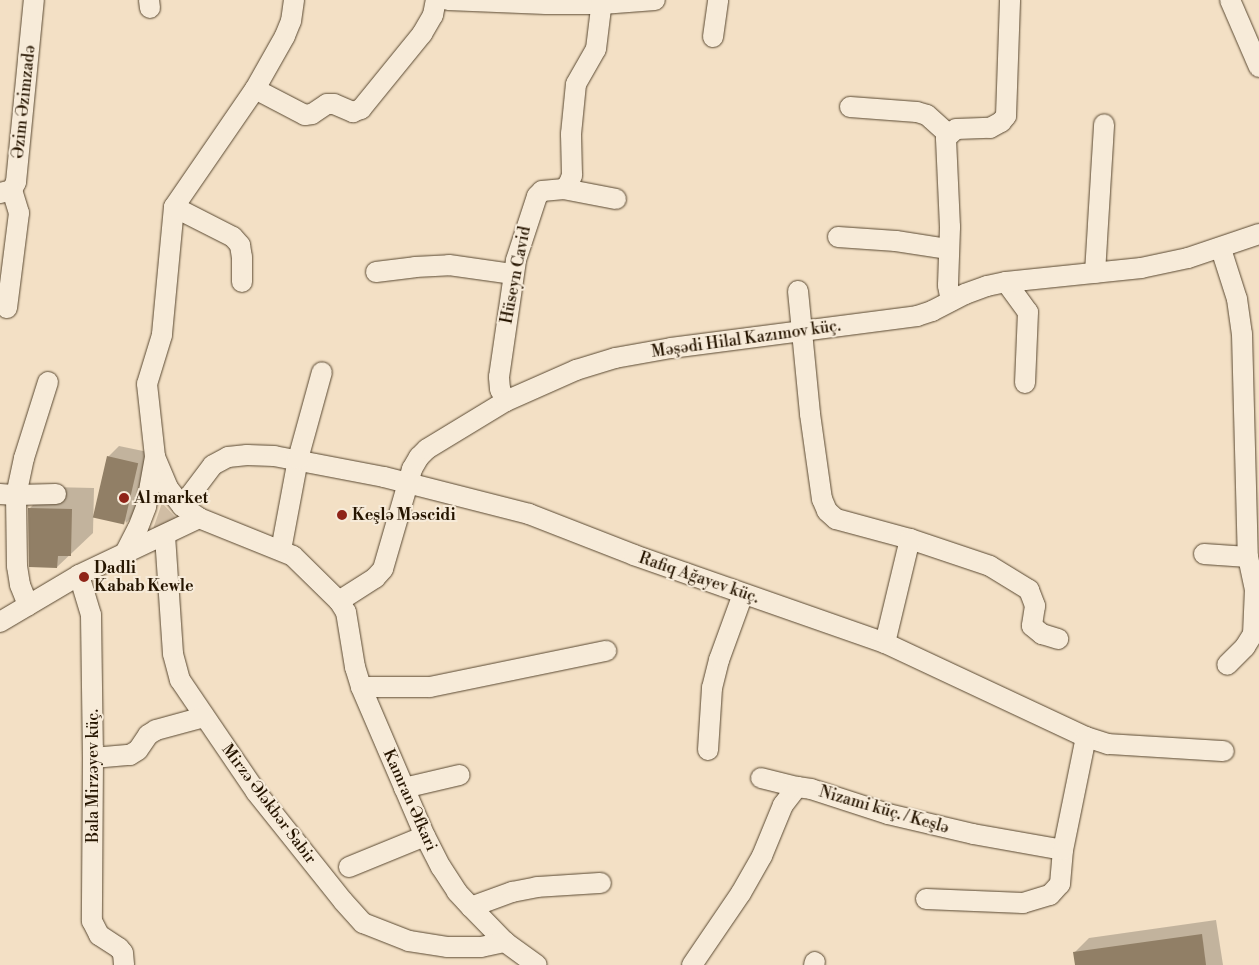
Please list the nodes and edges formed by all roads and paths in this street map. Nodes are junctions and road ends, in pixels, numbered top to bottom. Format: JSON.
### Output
{"nodes":[{"id":1,"x":34,"y":0,"type":"edge"},
{"id":2,"x":294,"y":0,"type":"edge"},
{"id":3,"x":436,"y":0,"type":"edge"},
{"id":4,"x":448,"y":0,"type":"edge"},
{"id":5,"x":655,"y":0,"type":"edge"},
{"id":6,"x":718,"y":0,"type":"edge"},
{"id":7,"x":1010,"y":0,"type":"edge"},
{"id":8,"x":1230,"y":0,"type":"edge"},
{"id":9,"x":602,"y":2,"type":"edge"},
{"id":10,"x":713,"y":37,"type":"dead end"},
{"id":11,"x":1259,"y":67,"type":"edge"},
{"id":12,"x":255,"y":89,"type":"junction"},
{"id":13,"x":850,"y":107,"type":"dead end"},
{"id":14,"x":1104,"y":124,"type":"dead end"},
{"id":15,"x":948,"y":134,"type":"junction"},
{"id":16,"x":564,"y":189,"type":"junction"},
{"id":17,"x":6,"y":191,"type":"edge"},
{"id":18,"x":616,"y":199,"type":"dead end"},
{"id":19,"x":174,"y":207,"type":"junction"},
{"id":20,"x":1259,"y":234,"type":"edge"},
{"id":21,"x":838,"y":237,"type":"dead end"},
{"id":22,"x":948,"y":249,"type":"junction"},
{"id":23,"x":1222,"y":249,"type":"junction"},
{"id":24,"x":376,"y":272,"type":"dead end"},
{"id":25,"x":1095,"y":273,"type":"junction"},
{"id":26,"x":513,"y":274,"type":"junction"},
{"id":27,"x":242,"y":282,"type":"dead end"},
{"id":28,"x":1006,"y":282,"type":"junction"},
{"id":29,"x":798,"y":291,"type":"dead end"},
{"id":30,"x":951,"y":301,"type":"junction"},
{"id":31,"x":7,"y":308,"type":"dead end"},
{"id":32,"x":804,"y":332,"type":"junction"},
{"id":33,"x":322,"y":372,"type":"dead end"},
{"id":34,"x":48,"y":382,"type":"dead end"},
{"id":35,"x":1025,"y":384,"type":"dead end"},
{"id":36,"x":506,"y":401,"type":"junction"},
{"id":37,"x":155,"y":457,"type":"junction"},
{"id":38,"x":298,"y":459,"type":"junction"},
{"id":39,"x":408,"y":484,"type":"junction"},
{"id":40,"x":8,"y":494,"type":"edge"},
{"id":41,"x":56,"y":494,"type":"dead end"},
{"id":42,"x":182,"y":506,"type":"junction"},
{"id":43,"x":198,"y":518,"type":"junction"},
{"id":44,"x":1253,"y":532,"type":"edge"},
{"id":45,"x":165,"y":536,"type":"junction"},
{"id":46,"x":910,"y":540,"type":"junction"},
{"id":47,"x":281,"y":550,"type":"junction"},
{"id":48,"x":1204,"y":554,"type":"dead end"},
{"id":49,"x":124,"y":555,"type":"junction"},
{"id":50,"x":1248,"y":557,"type":"junction"},
{"id":51,"x":79,"y":575,"type":"junction"},
{"id":52,"x":743,"y":594,"type":"junction"},
{"id":53,"x":339,"y":602,"type":"junction"},
{"id":54,"x":28,"y":605,"type":"junction"},
{"id":55,"x":0,"y":622,"type":"edge"},
{"id":56,"x":1058,"y":638,"type":"dead end"},
{"id":57,"x":885,"y":643,"type":"junction"},
{"id":58,"x":606,"y":651,"type":"dead end"},
{"id":59,"x":1227,"y":665,"type":"dead end"},
{"id":60,"x":361,"y":687,"type":"junction"},
{"id":61,"x":204,"y":717,"type":"junction"},
{"id":62,"x":1086,"y":737,"type":"junction"},
{"id":63,"x":708,"y":750,"type":"dead end"},
{"id":64,"x":1224,"y":751,"type":"dead end"},
{"id":65,"x":93,"y":758,"type":"junction"},
{"id":66,"x":460,"y":775,"type":"dead end"},
{"id":67,"x":761,"y":778,"type":"dead end"},
{"id":68,"x":797,"y":787,"type":"junction"},
{"id":69,"x":404,"y":788,"type":"junction"},
{"id":70,"x":424,"y":836,"type":"junction"},
{"id":71,"x":1063,"y":850,"type":"junction"},
{"id":72,"x":349,"y":867,"type":"dead end"},
{"id":73,"x":601,"y":883,"type":"dead end"},
{"id":74,"x":926,"y":899,"type":"dead end"},
{"id":75,"x":471,"y":907,"type":"junction"},
{"id":76,"x":505,"y":942,"type":"junction"},
{"id":77,"x":124,"y":965,"type":"edge"},
{"id":78,"x":537,"y":965,"type":"edge"},
{"id":79,"x":692,"y":965,"type":"edge"}],
"edges":[{"from":1,"to":17,"type":"street","name":"Əzim Əzimzadə"},
{"from":2,"to":12,"type":"street"},
{"from":3,"to":12,"type":"street"},
{"from":4,"to":9,"type":"street"},
{"from":5,"to":9,"type":"street"},
{"from":6,"to":10,"type":"street"},
{"from":7,"to":15,"type":"street"},
{"from":8,"to":11,"type":"street"},
{"from":9,"to":16,"type":"street"},
{"from":12,"to":19,"type":"street"},
{"from":13,"to":15,"type":"street"},
{"from":14,"to":25,"type":"street"},
{"from":15,"to":22,"type":"street"},
{"from":16,"to":18,"type":"street"},
{"from":16,"to":26,"type":"street","name":"Hüseyn Cavid"},
{"from":17,"to":31,"type":"street"},
{"from":19,"to":27,"type":"street"},
{"from":19,"to":37,"type":"street"},
{"from":20,"to":23,"type":"street","name":"Məşədi Hilal Kazımov küç."},
{"from":21,"to":22,"type":"street"},
{"from":22,"to":30,"type":"street"},
{"from":23,"to":25,"type":"street","name":"Məşədi Hilal Kazımov küç."},
{"from":23,"to":44,"type":"street"},
{"from":24,"to":26,"type":"street"},
{"from":25,"to":28,"type":"street","name":"Məşədi Hilal Kazımov küç."},
{"from":26,"to":36,"type":"street","name":"Hüseyn Cavid"},
{"from":28,"to":30,"type":"street","name":"Məşədi Hilal Kazımov küç."},
{"from":28,"to":35,"type":"street"},
{"from":29,"to":32,"type":"street"},
{"from":30,"to":32,"type":"street","name":"Məşədi Hilal Kazımov küç."},
{"from":32,"to":36,"type":"street","name":"Məşədi Hilal Kazımov küç."},
{"from":32,"to":46,"type":"street"},
{"from":33,"to":38,"type":"street"},
{"from":34,"to":40,"type":"street"},
{"from":36,"to":39,"type":"street","name":"Məşədi Hilal Kazımov küç."},
{"from":37,"to":42,"type":"street"},
{"from":37,"to":49,"type":"street"},
{"from":38,"to":39,"type":"street","name":"Rafiq Ağayev küç."},
{"from":38,"to":42,"type":"street","name":"Rafiq Ağayev küç."},
{"from":38,"to":47,"type":"street"},
{"from":39,"to":52,"type":"street","name":"Rafiq Ağayev küç."},
{"from":39,"to":53,"type":"street","name":"Məşədi Hilal Kazımov küç."},
{"from":40,"to":41,"type":"street"},
{"from":40,"to":54,"type":"street"},
{"from":42,"to":43,"type":"street"},
{"from":43,"to":45,"type":"street"},
{"from":43,"to":47,"type":"street"},
{"from":44,"to":50,"type":"street"},
{"from":45,"to":49,"type":"street"},
{"from":45,"to":61,"type":"street","name":"Mirzə Ələkbər Sabir"},
{"from":46,"to":56,"type":"street"},
{"from":46,"to":57,"type":"street"},
{"from":47,"to":53,"type":"street"},
{"from":48,"to":50,"type":"street"},
{"from":49,"to":51,"type":"street"},
{"from":50,"to":59,"type":"street"},
{"from":51,"to":54,"type":"street"},
{"from":51,"to":65,"type":"street","name":"Bala Mirzəyev küç."},
{"from":52,"to":57,"type":"street","name":"Rafiq Ağayev küç."},
{"from":52,"to":63,"type":"street"},
{"from":53,"to":60,"type":"street","name":"Kamran Əfkari"},
{"from":54,"to":55,"type":"street"},
{"from":57,"to":62,"type":"street","name":"Rafiq Ağayev küç."},
{"from":58,"to":60,"type":"street"},
{"from":60,"to":69,"type":"street","name":"Kamran Əfkari"},
{"from":61,"to":65,"type":"street"},
{"from":61,"to":76,"type":"street","name":"Mirzə Ələkbər Sabir"},
{"from":62,"to":64,"type":"street","name":"Rafiq Ağayev küç."},
{"from":62,"to":71,"type":"street"},
{"from":65,"to":77,"type":"street","name":"Bala Mirzəyev küç."},
{"from":66,"to":69,"type":"street"},
{"from":67,"to":68,"type":"street"},
{"from":68,"to":71,"type":"street","name":"Nizami küç. / Keşlə"},
{"from":68,"to":79,"type":"street","name":"Nizami küç. / Keşlə"},
{"from":69,"to":70,"type":"street","name":"Kamran Əfkari"},
{"from":70,"to":72,"type":"street"},
{"from":70,"to":75,"type":"street","name":"Kamran Əfkari"},
{"from":71,"to":74,"type":"street"},
{"from":73,"to":75,"type":"street"},
{"from":75,"to":76,"type":"street","name":"Kamran Əfkari"},
{"from":76,"to":78,"type":"street","name":"Kamran Əfkari"}]}
